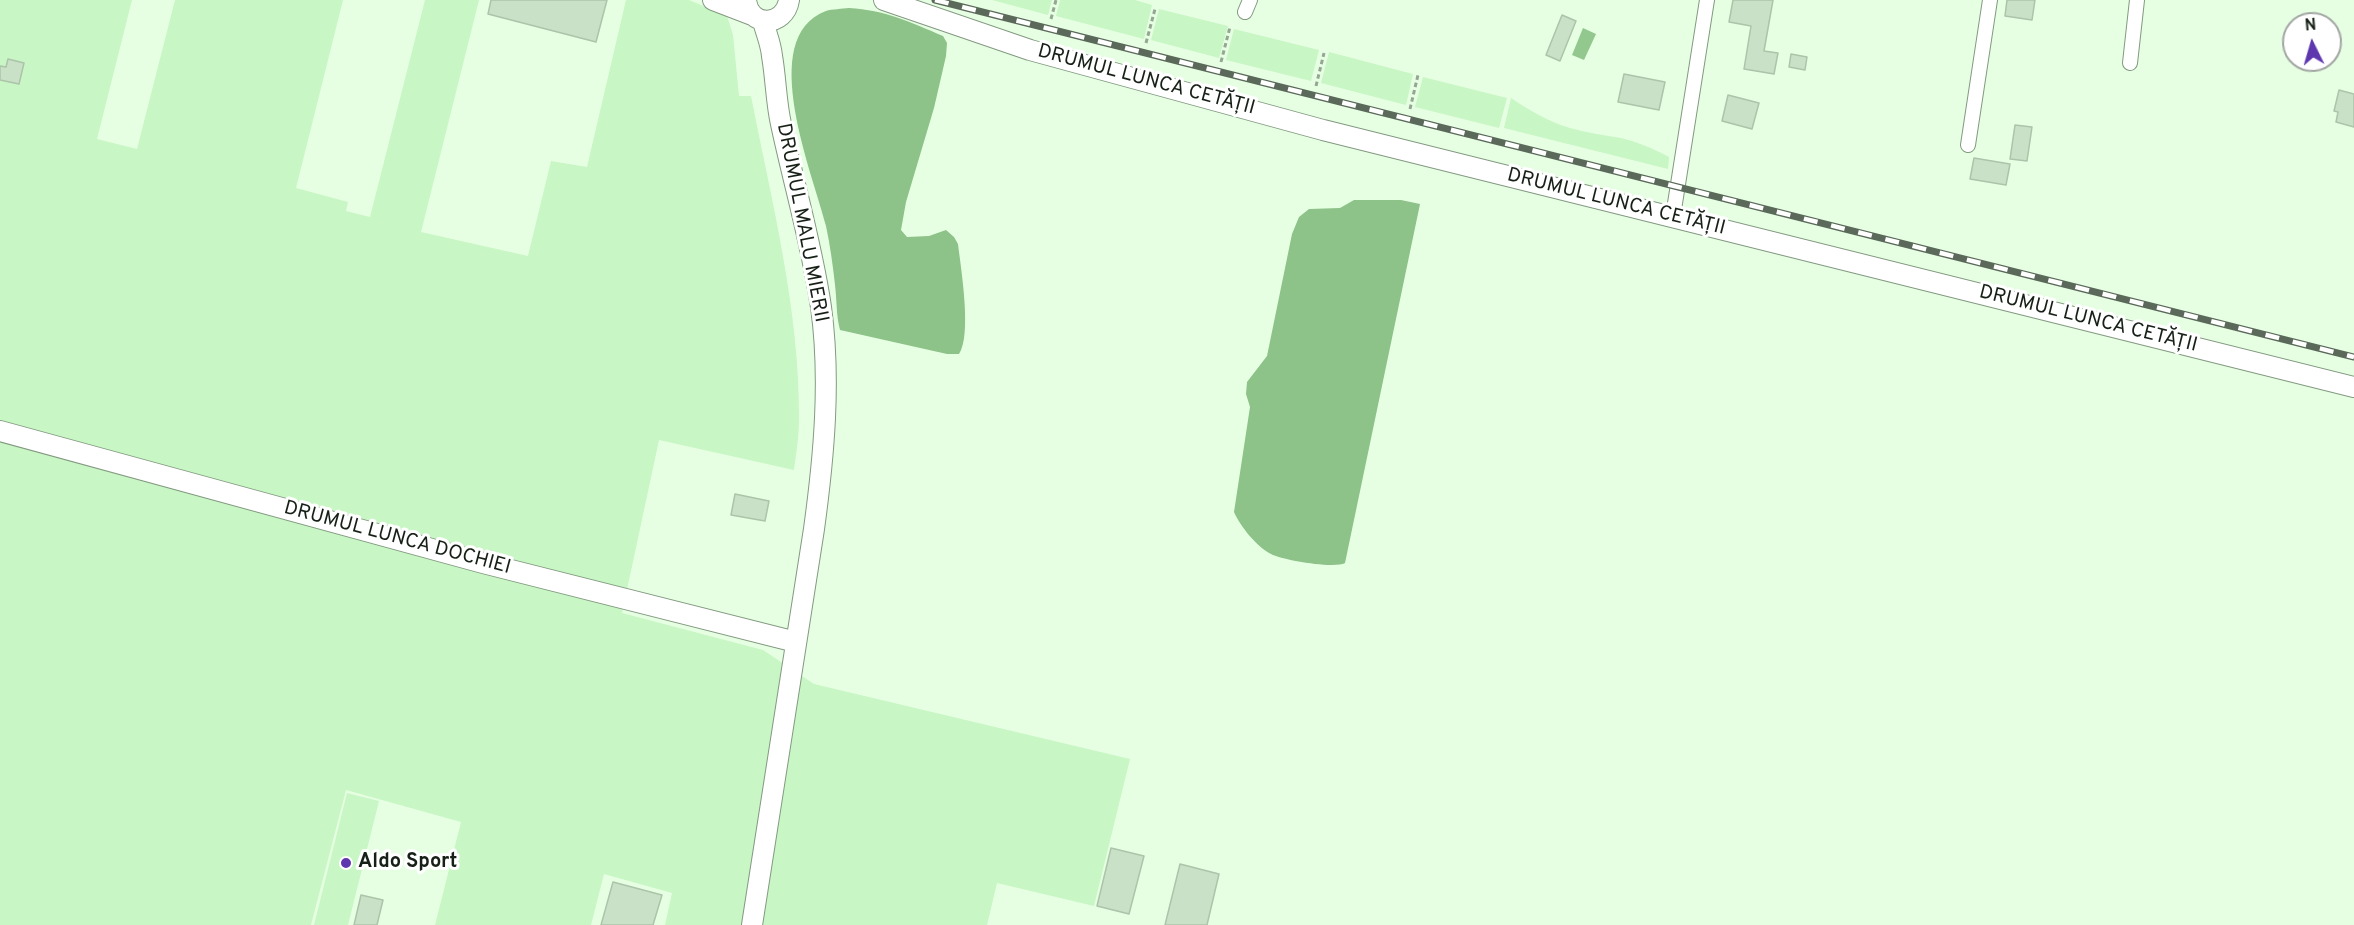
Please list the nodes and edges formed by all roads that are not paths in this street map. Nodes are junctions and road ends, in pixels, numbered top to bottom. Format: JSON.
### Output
{"nodes":[{"id":1,"x":713,"y":0,"type":"edge"},
{"id":2,"x":806,"y":0,"type":"edge"},
{"id":3,"x":884,"y":0,"type":"edge"},
{"id":4,"x":1707,"y":0,"type":"edge"},
{"id":5,"x":1990,"y":0,"type":"edge"},
{"id":6,"x":2137,"y":0,"type":"edge"},
{"id":7,"x":769,"y":11,"type":"edge"},
{"id":8,"x":2130,"y":63,"type":"dead end"},
{"id":9,"x":1968,"y":144,"type":"dead end"},
{"id":10,"x":1673,"y":216,"type":"junction"},
{"id":11,"x":2354,"y":387,"type":"edge"},
{"id":12,"x":0,"y":431,"type":"edge"},
{"id":13,"x":796,"y":642,"type":"junction"},
{"id":14,"x":752,"y":925,"type":"edge"}],
"edges":[{"from":1,"to":7,"type":"street"},
{"from":2,"to":7,"type":"street"},
{"from":3,"to":10,"type":"street","name":"DRUMUL LUNCA CETĂȚII"},
{"from":4,"to":10,"type":"street"},
{"from":5,"to":9,"type":"street"},
{"from":6,"to":8,"type":"street"},
{"from":7,"to":13,"type":"street","name":"DRUMUL MALU MIERII"},
{"from":10,"to":11,"type":"street","name":"DRUMUL LUNCA CETĂȚII"},
{"from":12,"to":13,"type":"street","name":"DRUMUL LUNCA DOCHIEI"},
{"from":13,"to":14,"type":"street","name":"DRUMUL MALU MIERII"}]}
